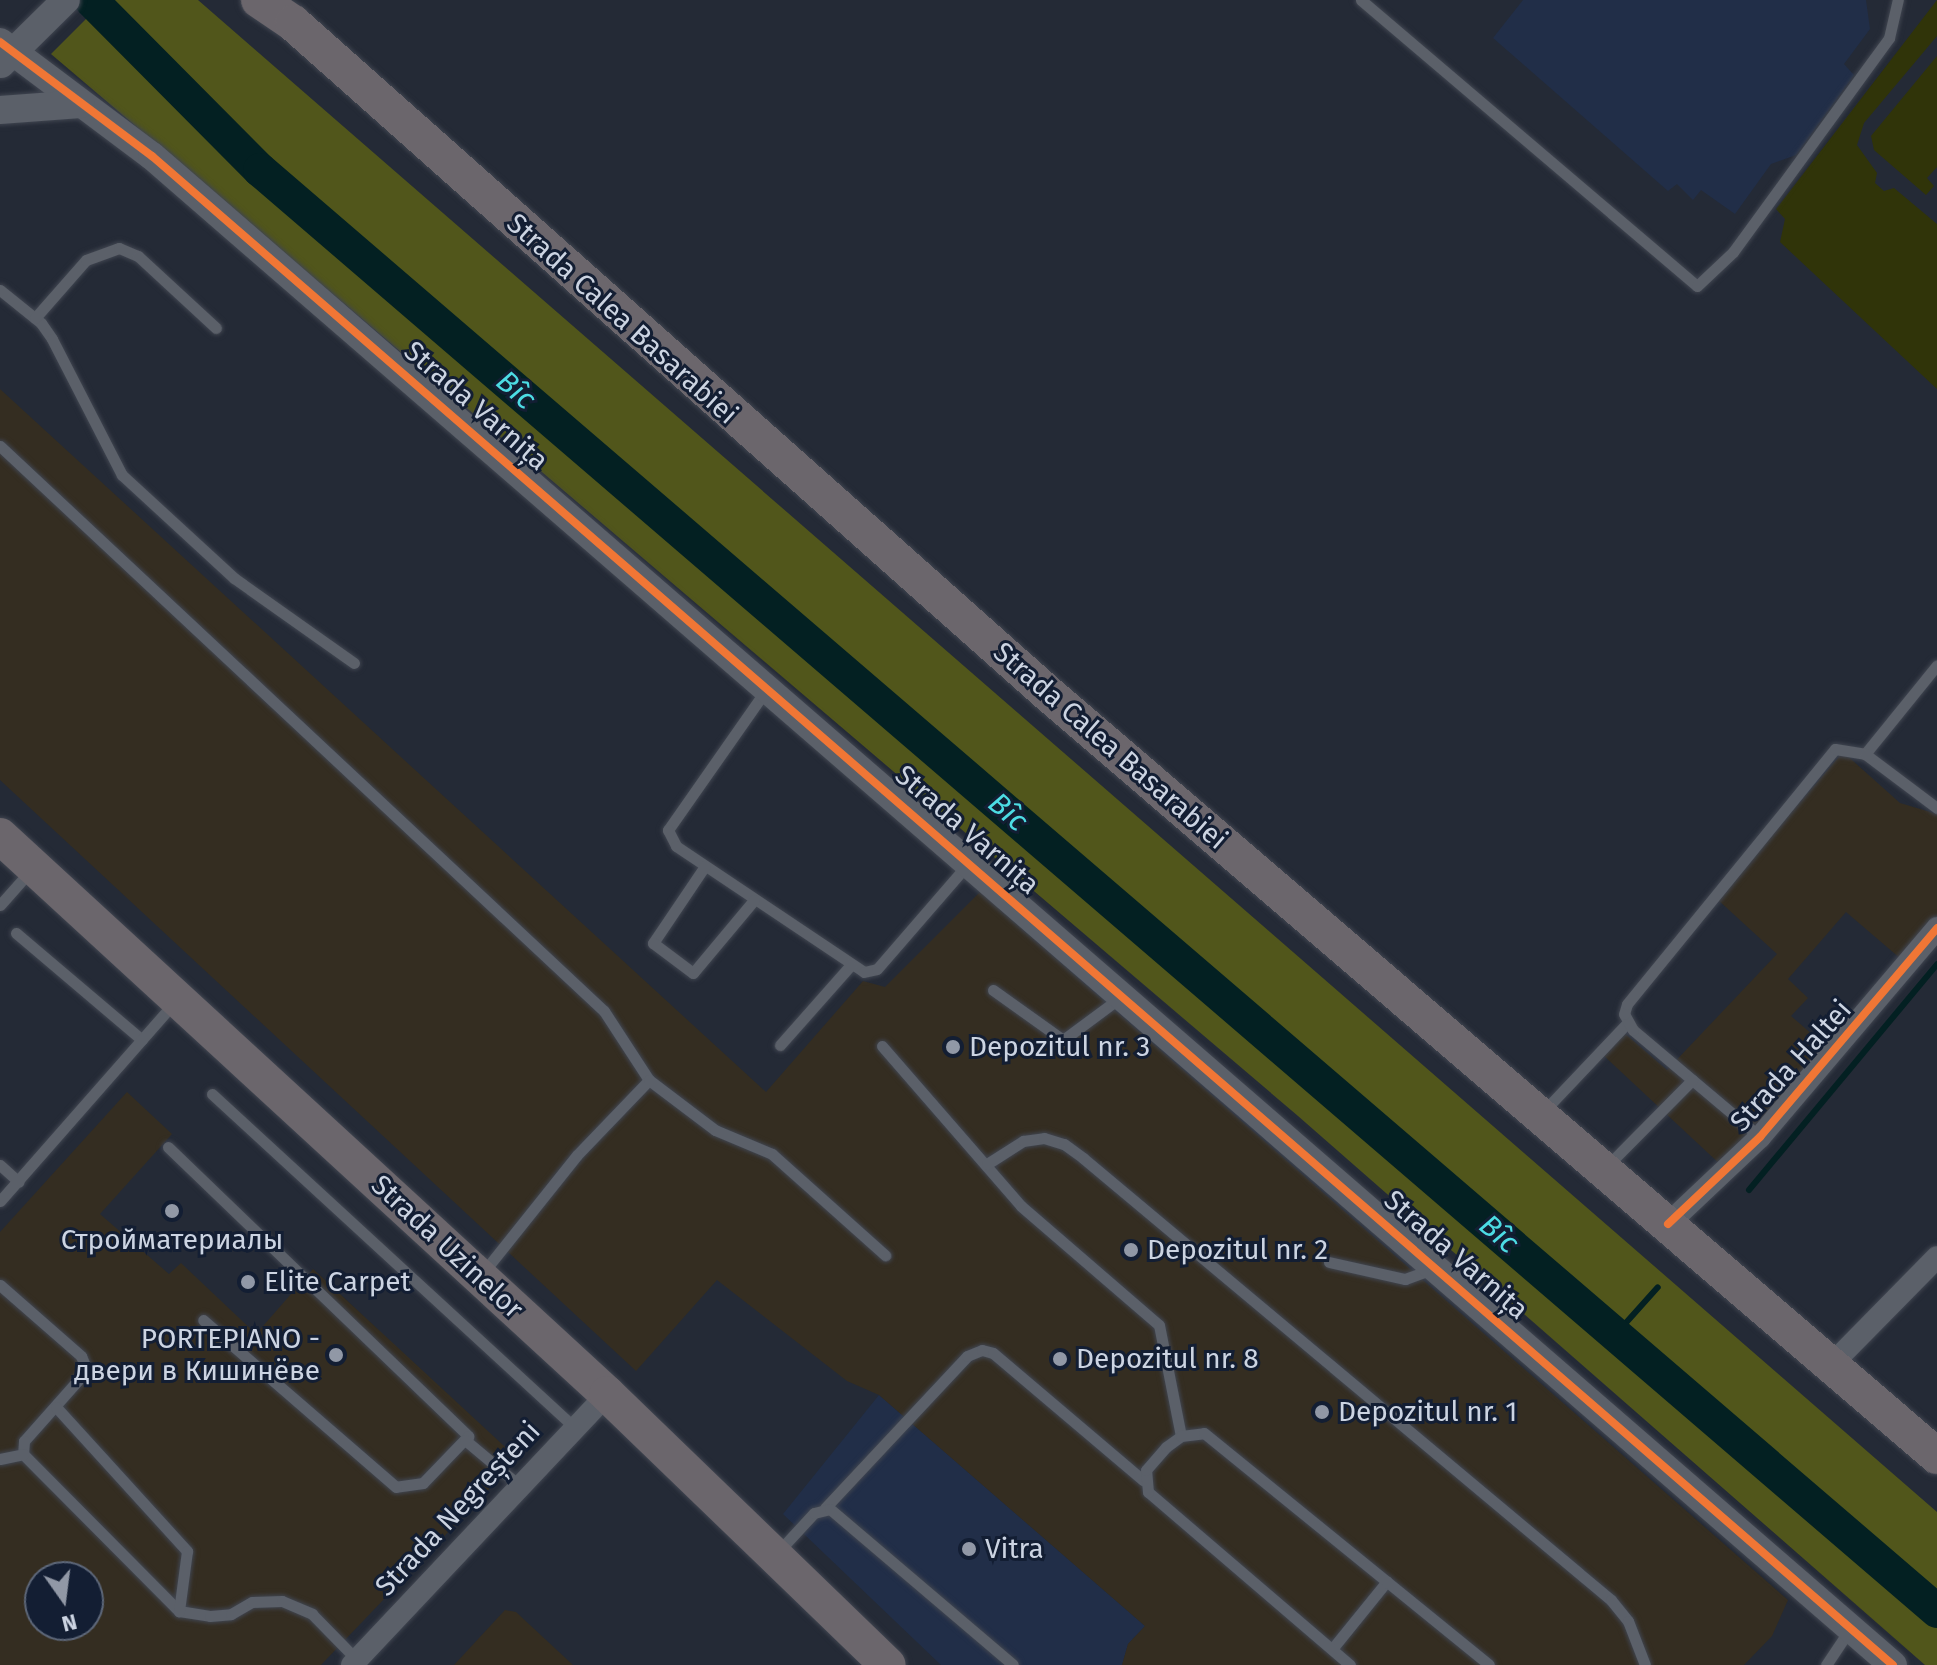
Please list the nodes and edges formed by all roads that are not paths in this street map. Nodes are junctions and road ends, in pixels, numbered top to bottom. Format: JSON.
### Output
{"nodes":[{"id":1,"x":66,"y":0,"type":"edge"},
{"id":2,"x":259,"y":0,"type":"edge"},
{"id":3,"x":1361,"y":0,"type":"edge"},
{"id":4,"x":1898,"y":0,"type":"edge"},
{"id":5,"x":285,"y":11,"type":"edge"},
{"id":6,"x":10,"y":49,"type":"edge"},
{"id":7,"x":81,"y":104,"type":"junction"},
{"id":8,"x":0,"y":110,"type":"edge"},
{"id":9,"x":0,"y":290,"type":"edge"},
{"id":10,"x":35,"y":318,"type":"junction"},
{"id":11,"x":216,"y":328,"type":"dead end"},
{"id":12,"x":0,"y":446,"type":"edge"},
{"id":13,"x":354,"y":663,"type":"dead end"},
{"id":14,"x":1937,"y":665,"type":"edge"},
{"id":15,"x":768,"y":688,"type":"junction"},
{"id":16,"x":1865,"y":754,"type":"junction"},
{"id":17,"x":1937,"y":808,"type":"edge"},
{"id":18,"x":0,"y":836,"type":"edge"},
{"id":19,"x":970,"y":861,"type":"junction"},
{"id":20,"x":705,"y":866,"type":"junction"},
{"id":21,"x":34,"y":867,"type":"junction"},
{"id":22,"x":754,"y":900,"type":"junction"},
{"id":23,"x":0,"y":905,"type":"edge"},
{"id":24,"x":1937,"y":928,"type":"edge"},
{"id":25,"x":16,"y":933,"type":"dead end"},
{"id":26,"x":850,"y":966,"type":"junction"},
{"id":27,"x":993,"y":990,"type":"dead end"},
{"id":28,"x":1124,"y":994,"type":"junction"},
{"id":29,"x":177,"y":999,"type":"junction"},
{"id":30,"x":1627,"y":1023,"type":"junction"},
{"id":31,"x":142,"y":1040,"type":"junction"},
{"id":32,"x":780,"y":1045,"type":"dead end"},
{"id":33,"x":882,"y":1046,"type":"dead end"},
{"id":34,"x":649,"y":1080,"type":"junction"},
{"id":35,"x":1692,"y":1080,"type":"junction"},
{"id":36,"x":212,"y":1094,"type":"dead end"},
{"id":37,"x":1541,"y":1115,"type":"junction"},
{"id":38,"x":1760,"y":1137,"type":"junction"},
{"id":39,"x":168,"y":1147,"type":"dead end"},
{"id":40,"x":987,"y":1164,"type":"junction"},
{"id":41,"x":0,"y":1165,"type":"edge"},
{"id":42,"x":1604,"y":1169,"type":"junction"},
{"id":43,"x":19,"y":1182,"type":"junction"},
{"id":44,"x":0,"y":1201,"type":"edge"},
{"id":45,"x":1668,"y":1224,"type":"junction"},
{"id":46,"x":885,"y":1255,"type":"dead end"},
{"id":47,"x":1937,"y":1257,"type":"edge"},
{"id":48,"x":1329,"y":1262,"type":"dead end"},
{"id":49,"x":1436,"y":1266,"type":"junction"},
{"id":50,"x":480,"y":1277,"type":"junction"},
{"id":51,"x":0,"y":1285,"type":"edge"},
{"id":52,"x":203,"y":1320,"type":"dead end"},
{"id":53,"x":1831,"y":1365,"type":"junction"},
{"id":54,"x":607,"y":1394,"type":"junction"},
{"id":55,"x":56,"y":1407,"type":"junction"},
{"id":56,"x":575,"y":1428,"type":"junction"},
{"id":57,"x":1181,"y":1436,"type":"junction"},
{"id":58,"x":465,"y":1440,"type":"junction"},
{"id":59,"x":23,"y":1454,"type":"junction"},
{"id":60,"x":1937,"y":1456,"type":"edge"},
{"id":61,"x":0,"y":1459,"type":"edge"},
{"id":62,"x":1143,"y":1480,"type":"junction"},
{"id":63,"x":520,"y":1486,"type":"junction"},
{"id":64,"x":825,"y":1508,"type":"junction"},
{"id":65,"x":775,"y":1556,"type":"junction"},
{"id":66,"x":1387,"y":1581,"type":"junction"},
{"id":67,"x":179,"y":1611,"type":"junction"},
{"id":68,"x":1850,"y":1628,"type":"junction"},
{"id":69,"x":1332,"y":1649,"type":"junction"},
{"id":70,"x":876,"y":1660,"type":"edge"},
{"id":71,"x":354,"y":1663,"type":"edge"},
{"id":72,"x":1013,"y":1665,"type":"edge"},
{"id":73,"x":1350,"y":1665,"type":"edge"},
{"id":74,"x":1489,"y":1665,"type":"edge"},
{"id":75,"x":1645,"y":1665,"type":"edge"},
{"id":76,"x":1826,"y":1665,"type":"edge"},
{"id":77,"x":1893,"y":1665,"type":"edge"}],
"edges":[{"from":1,"to":6,"type":"street"},
{"from":2,"to":5,"type":"main road","name":"Strada Calea Basarabiei"},
{"from":3,"to":4,"type":"lane"},
{"from":5,"to":37,"type":"main road","name":"Strada Calea Basarabiei"},
{"from":6,"to":7,"type":"street","name":"Strada Varnița"},
{"from":7,"to":8,"type":"street"},
{"from":7,"to":15,"type":"street","name":"Strada Varnița"},
{"from":9,"to":10,"type":"lane"},
{"from":10,"to":11,"type":"lane"},
{"from":10,"to":13,"type":"lane"},
{"from":12,"to":34,"type":"lane"},
{"from":14,"to":16,"type":"lane"},
{"from":15,"to":19,"type":"street","name":"Strada Varnița"},
{"from":15,"to":20,"type":"lane"},
{"from":16,"to":17,"type":"lane"},
{"from":16,"to":30,"type":"lane"},
{"from":18,"to":21,"type":"main road","name":"Strada Uzinelor"},
{"from":19,"to":26,"type":"lane"},
{"from":19,"to":28,"type":"street","name":"Strada Varnița"},
{"from":20,"to":22,"type":"lane"},
{"from":20,"to":22,"type":"lane"},
{"from":21,"to":23,"type":"lane"},
{"from":21,"to":29,"type":"main road","name":"Strada Uzinelor"},
{"from":22,"to":26,"type":"lane"},
{"from":24,"to":38,"type":"street","name":"Strada Haltei"},
{"from":25,"to":31,"type":"lane"},
{"from":26,"to":32,"type":"lane"},
{"from":27,"to":28,"type":"lane"},
{"from":28,"to":49,"type":"street","name":"Strada Varnița"},
{"from":29,"to":31,"type":"lane"},
{"from":29,"to":50,"type":"main road","name":"Strada Uzinelor"},
{"from":30,"to":35,"type":"lane"},
{"from":30,"to":37,"type":"lane"},
{"from":31,"to":43,"type":"lane"},
{"from":33,"to":40,"type":"lane"},
{"from":34,"to":46,"type":"lane"},
{"from":34,"to":50,"type":"lane"},
{"from":35,"to":38,"type":"lane"},
{"from":35,"to":42,"type":"lane"},
{"from":36,"to":56,"type":"lane"},
{"from":37,"to":42,"type":"main road","name":"Strada Calea Basarabiei"},
{"from":38,"to":45,"type":"street","name":"Strada Haltei"},
{"from":39,"to":58,"type":"lane"},
{"from":40,"to":57,"type":"lane"},
{"from":40,"to":75,"type":"lane"},
{"from":41,"to":43,"type":"lane"},
{"from":42,"to":45,"type":"main road","name":"Strada Calea Basarabiei"},
{"from":43,"to":44,"type":"lane"},
{"from":45,"to":53,"type":"main road","name":"Strada Calea Basarabiei"},
{"from":47,"to":53,"type":"street"},
{"from":48,"to":49,"type":"lane"},
{"from":49,"to":68,"type":"street","name":"Strada Varnița"},
{"from":50,"to":54,"type":"main road","name":"Strada Uzinelor"},
{"from":51,"to":55,"type":"lane"},
{"from":52,"to":58,"type":"lane"},
{"from":53,"to":60,"type":"main road","name":"Strada Calea Basarabiei"},
{"from":54,"to":56,"type":"street","name":"Strada Negreșteni"},
{"from":54,"to":65,"type":"main road","name":"Strada Uzinelor"},
{"from":55,"to":59,"type":"lane"},
{"from":55,"to":67,"type":"lane"},
{"from":56,"to":63,"type":"street","name":"Strada Negreșteni"},
{"from":57,"to":62,"type":"lane"},
{"from":57,"to":66,"type":"lane"},
{"from":58,"to":63,"type":"lane"},
{"from":59,"to":61,"type":"lane"},
{"from":59,"to":67,"type":"lane"},
{"from":62,"to":64,"type":"lane"},
{"from":62,"to":69,"type":"lane"},
{"from":63,"to":71,"type":"street","name":"Strada Negreșteni"},
{"from":64,"to":65,"type":"lane"},
{"from":64,"to":72,"type":"lane"},
{"from":65,"to":70,"type":"main road","name":"Strada Uzinelor"},
{"from":66,"to":69,"type":"lane"},
{"from":66,"to":74,"type":"lane"},
{"from":67,"to":71,"type":"lane"},
{"from":68,"to":76,"type":"lane"},
{"from":68,"to":77,"type":"street","name":"Strada Varnița"},
{"from":69,"to":73,"type":"lane"}]}
